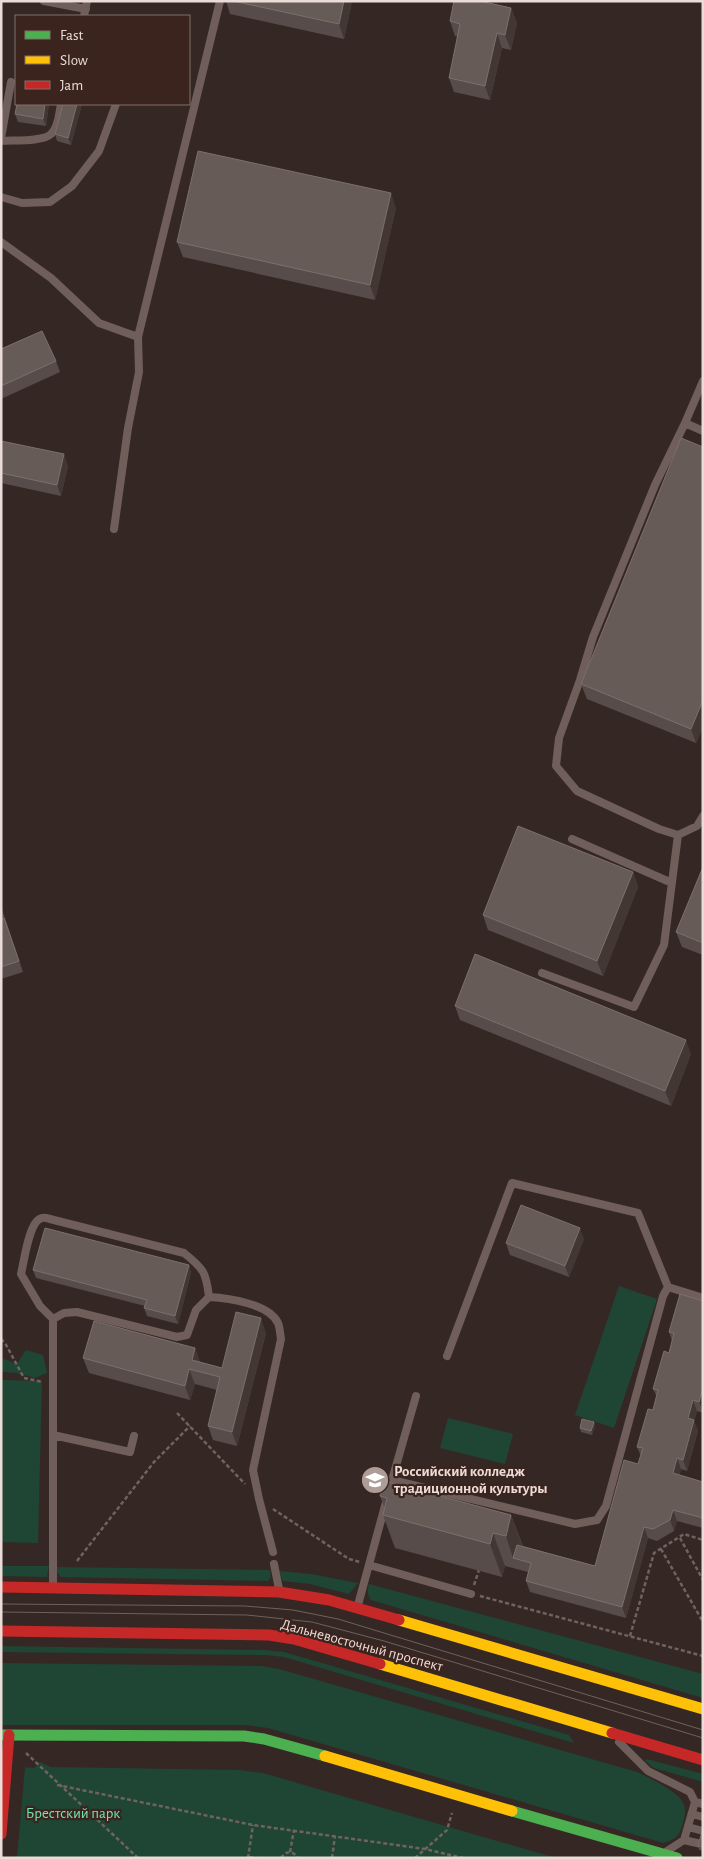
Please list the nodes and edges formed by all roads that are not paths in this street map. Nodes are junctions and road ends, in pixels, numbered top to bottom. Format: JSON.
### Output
{"nodes":[{"id":1,"x":44,"y":1,"type":"edge"},
{"id":2,"x":220,"y":1,"type":"edge"},
{"id":3,"x":86,"y":9,"type":"edge"},
{"id":4,"x":11,"y":82,"type":"dead end"},
{"id":5,"x":60,"y":105,"type":"edge"},
{"id":6,"x":116,"y":105,"type":"edge"},
{"id":7,"x":1,"y":140,"type":"edge"},
{"id":8,"x":1,"y":197,"type":"edge"},
{"id":9,"x":1,"y":242,"type":"edge"},
{"id":10,"x":138,"y":337,"type":"junction"},
{"id":11,"x":703,"y":381,"type":"edge"},
{"id":12,"x":685,"y":423,"type":"junction"},
{"id":13,"x":703,"y":431,"type":"edge"},
{"id":14,"x":114,"y":529,"type":"dead end"},
{"id":15,"x":703,"y":816,"type":"edge"},
{"id":16,"x":678,"y":835,"type":"junction"},
{"id":17,"x":572,"y":839,"type":"dead end"},
{"id":18,"x":672,"y":883,"type":"junction"},
{"id":19,"x":542,"y":973,"type":"dead end"},
{"id":20,"x":668,"y":1287,"type":"junction"},
{"id":21,"x":209,"y":1297,"type":"junction"},
{"id":22,"x":703,"y":1298,"type":"edge"},
{"id":23,"x":53,"y":1319,"type":"junction"},
{"id":24,"x":447,"y":1356,"type":"dead end"},
{"id":25,"x":416,"y":1396,"type":"dead end"},
{"id":26,"x":53,"y":1435,"type":"junction"},
{"id":27,"x":134,"y":1436,"type":"dead end"},
{"id":28,"x":392,"y":1480,"type":"junction"},
{"id":29,"x":273,"y":1552,"type":"dead end"},
{"id":30,"x":274,"y":1564,"type":"dead end"},
{"id":31,"x":369,"y":1565,"type":"junction"},
{"id":32,"x":1,"y":1588,"type":"edge"},
{"id":33,"x":53,"y":1588,"type":"junction"},
{"id":34,"x":279,"y":1592,"type":"junction"},
{"id":35,"x":471,"y":1594,"type":"road end"},
{"id":36,"x":357,"y":1608,"type":"junction"},
{"id":37,"x":1,"y":1631,"type":"edge"},
{"id":38,"x":703,"y":1709,"type":"edge"},
{"id":39,"x":611,"y":1733,"type":"junction"},
{"id":40,"x":5,"y":1735,"type":"edge"},
{"id":41,"x":703,"y":1760,"type":"edge"},
{"id":42,"x":699,"y":1803,"type":"edge"},
{"id":43,"x":692,"y":1814,"type":"junction"},
{"id":44,"x":703,"y":1817,"type":"edge"},
{"id":45,"x":688,"y":1827,"type":"junction"},
{"id":46,"x":703,"y":1831,"type":"edge"},
{"id":47,"x":1,"y":1834,"type":"edge"},
{"id":48,"x":684,"y":1840,"type":"junction"},
{"id":49,"x":701,"y":1844,"type":"edge"},
{"id":50,"x":663,"y":1854,"type":"junction"},
{"id":51,"x":677,"y":1858,"type":"edge"}],
"edges":[{"from":1,"to":3,"type":"lane"},
{"from":2,"to":10,"type":"lane"},
{"from":4,"to":7,"type":"lane"},
{"from":5,"to":7,"type":"lane"},
{"from":6,"to":8,"type":"lane"},
{"from":9,"to":10,"type":"lane"},
{"from":10,"to":14,"type":"lane"},
{"from":11,"to":12,"type":"lane"},
{"from":12,"to":13,"type":"lane"},
{"from":12,"to":16,"type":"lane"},
{"from":15,"to":16,"type":"lane"},
{"from":16,"to":18,"type":"lane"},
{"from":17,"to":18,"type":"lane"},
{"from":18,"to":19,"type":"lane"},
{"from":20,"to":22,"type":"lane"},
{"from":20,"to":24,"type":"lane"},
{"from":20,"to":28,"type":"lane"},
{"from":21,"to":23,"type":"lane"},
{"from":21,"to":23,"type":"lane"},
{"from":21,"to":29,"type":"lane"},
{"from":23,"to":26,"type":"lane"},
{"from":25,"to":28,"type":"lane"},
{"from":26,"to":27,"type":"lane"},
{"from":26,"to":33,"type":"lane"},
{"from":28,"to":31,"type":"lane"},
{"from":30,"to":34,"type":"lane"},
{"from":31,"to":35,"type":"lane"},
{"from":31,"to":36,"type":"lane"},
{"from":32,"to":33,"type":"main road","name":"Дальневосточный проспект"},
{"from":33,"to":34,"type":"main road","name":"Дальневосточный проспект"},
{"from":34,"to":36,"type":"main road","name":"Дальневосточный проспект"},
{"from":36,"to":38,"type":"main road","name":"Дальневосточный проспект"},
{"from":37,"to":39,"type":"main road","name":"Дальневосточный проспект"},
{"from":39,"to":41,"type":"main road","name":"Дальневосточный проспект"},
{"from":39,"to":42,"type":"lane"},
{"from":40,"to":47,"type":"main road"},
{"from":40,"to":50,"type":"main road"},
{"from":42,"to":43,"type":"lane"},
{"from":43,"to":44,"type":"lane"},
{"from":43,"to":45,"type":"lane"},
{"from":45,"to":46,"type":"lane"},
{"from":45,"to":48,"type":"lane"},
{"from":48,"to":49,"type":"lane"},
{"from":48,"to":50,"type":"lane"},
{"from":50,"to":51,"type":"main road"}]}
